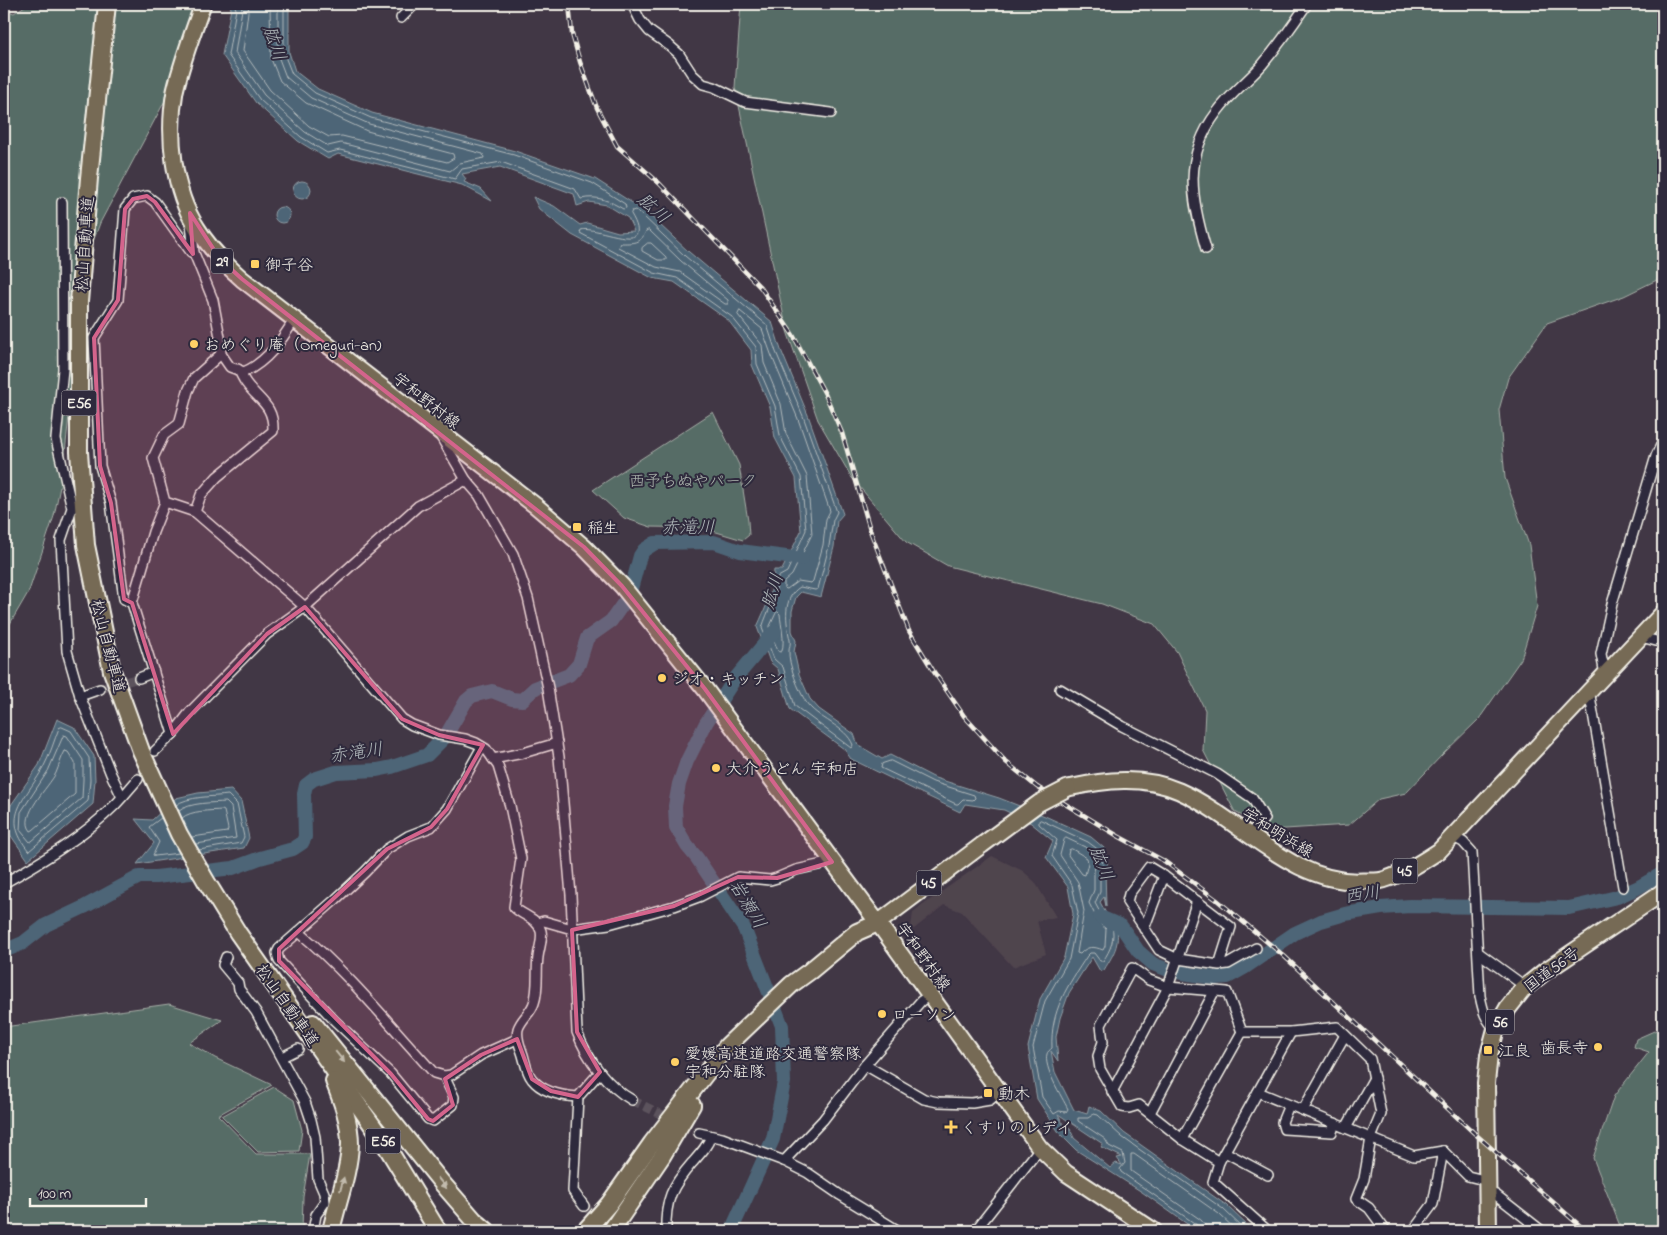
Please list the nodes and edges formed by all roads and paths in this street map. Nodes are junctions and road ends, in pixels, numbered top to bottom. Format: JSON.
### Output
{"nodes":[{"id":1,"x":107,"y":4,"type":"edge"},
{"id":2,"x":203,"y":4,"type":"edge"},
{"id":3,"x":415,"y":4,"type":"edge"},
{"id":4,"x":632,"y":4,"type":"edge"},
{"id":5,"x":1307,"y":4,"type":"edge"},
{"id":6,"x":401,"y":18,"type":"dead end"},
{"id":7,"x":831,"y":113,"type":"dead end"},
{"id":8,"x":62,"y":202,"type":"dead end"},
{"id":9,"x":190,"y":213,"type":"junction"},
{"id":10,"x":1206,"y":249,"type":"dead end"},
{"id":11,"x":194,"y":253,"type":"junction"},
{"id":12,"x":294,"y":320,"type":"junction"},
{"id":13,"x":221,"y":354,"type":"junction"},
{"id":14,"x":238,"y":370,"type":"junction"},
{"id":15,"x":438,"y":430,"type":"junction"},
{"id":16,"x":1663,"y":440,"type":"edge"},
{"id":17,"x":466,"y":480,"type":"junction"},
{"id":18,"x":166,"y":502,"type":"junction"},
{"id":19,"x":195,"y":512,"type":"junction"},
{"id":20,"x":132,"y":603,"type":"junction"},
{"id":21,"x":306,"y":607,"type":"junction"},
{"id":22,"x":1663,"y":613,"type":"edge"},
{"id":23,"x":1641,"y":637,"type":"junction"},
{"id":24,"x":1663,"y":640,"type":"edge"},
{"id":25,"x":154,"y":672,"type":"junction"},
{"id":26,"x":1605,"y":674,"type":"junction"},
{"id":27,"x":139,"y":678,"type":"tunnel mouth"},
{"id":28,"x":100,"y":689,"type":"tunnel mouth"},
{"id":29,"x":1060,"y":689,"type":"dead end"},
{"id":30,"x":1590,"y":690,"type":"junction"},
{"id":31,"x":80,"y":696,"type":"junction"},
{"id":32,"x":173,"y":734,"type":"junction"},
{"id":33,"x":557,"y":743,"type":"junction"},
{"id":34,"x":482,"y":747,"type":"junction"},
{"id":35,"x":155,"y":752,"type":"tunnel mouth"},
{"id":36,"x":492,"y":759,"type":"junction"},
{"id":37,"x":138,"y":779,"type":"tunnel mouth"},
{"id":38,"x":122,"y":797,"type":"junction"},
{"id":39,"x":1248,"y":835,"type":"junction"},
{"id":40,"x":1452,"y":837,"type":"junction"},
{"id":41,"x":832,"y":862,"type":"junction"},
{"id":42,"x":1164,"y":876,"type":"junction"},
{"id":43,"x":4,"y":883,"type":"edge"},
{"id":44,"x":1623,"y":887,"type":"dead end"},
{"id":45,"x":1663,"y":892,"type":"edge"},
{"id":46,"x":1197,"y":901,"type":"junction"},
{"id":47,"x":537,"y":923,"type":"junction"},
{"id":48,"x":878,"y":923,"type":"junction"},
{"id":49,"x":232,"y":924,"type":"junction"},
{"id":50,"x":572,"y":929,"type":"junction"},
{"id":51,"x":1144,"y":929,"type":"junction"},
{"id":52,"x":299,"y":932,"type":"junction"},
{"id":53,"x":1256,"y":948,"type":"dead end"},
{"id":54,"x":1479,"y":953,"type":"junction"},
{"id":55,"x":226,"y":957,"type":"dead end"},
{"id":56,"x":1177,"y":963,"type":"junction"},
{"id":57,"x":1219,"y":965,"type":"junction"},
{"id":58,"x":1168,"y":987,"type":"junction"},
{"id":59,"x":1523,"y":988,"type":"junction"},
{"id":60,"x":1214,"y":992,"type":"junction"},
{"id":61,"x":930,"y":995,"type":"junction"},
{"id":62,"x":334,"y":1020,"type":"junction"},
{"id":63,"x":324,"y":1028,"type":"dead end"},
{"id":64,"x":1496,"y":1029,"type":"junction"},
{"id":65,"x":1242,"y":1032,"type":"junction"},
{"id":66,"x":1291,"y":1032,"type":"junction"},
{"id":67,"x":1345,"y":1035,"type":"junction"},
{"id":68,"x":517,"y":1039,"type":"junction"},
{"id":69,"x":738,"y":1039,"type":"junction"},
{"id":70,"x":298,"y":1049,"type":"dead end"},
{"id":71,"x":322,"y":1054,"type":"junction"},
{"id":72,"x":282,"y":1057,"type":"junction"},
{"id":73,"x":865,"y":1065,"type":"junction"},
{"id":74,"x":600,"y":1072,"type":"junction"},
{"id":75,"x":444,"y":1076,"type":"junction"},
{"id":76,"x":1374,"y":1078,"type":"junction"},
{"id":77,"x":999,"y":1092,"type":"junction"},
{"id":78,"x":1112,"y":1092,"type":"junction"},
{"id":79,"x":1258,"y":1092,"type":"junction"},
{"id":80,"x":578,"y":1097,"type":"junction"},
{"id":81,"x":632,"y":1100,"type":"tunnel mouth"},
{"id":82,"x":692,"y":1105,"type":"junction"},
{"id":83,"x":1289,"y":1105,"type":"junction"},
{"id":84,"x":1303,"y":1110,"type":"junction"},
{"id":85,"x":1150,"y":1113,"type":"junction"},
{"id":86,"x":1335,"y":1123,"type":"junction"},
{"id":87,"x":1346,"y":1128,"type":"junction"},
{"id":88,"x":699,"y":1133,"type":"tunnel mouth"},
{"id":89,"x":711,"y":1136,"type":"junction"},
{"id":90,"x":1371,"y":1138,"type":"junction"},
{"id":91,"x":1182,"y":1139,"type":"junction"},
{"id":92,"x":652,"y":1143,"type":"junction"},
{"id":93,"x":1040,"y":1148,"type":"junction"},
{"id":94,"x":1225,"y":1152,"type":"junction"},
{"id":95,"x":1443,"y":1152,"type":"junction"},
{"id":96,"x":781,"y":1160,"type":"junction"},
{"id":97,"x":1219,"y":1162,"type":"junction"},
{"id":98,"x":1268,"y":1175,"type":"dead end"},
{"id":99,"x":1488,"y":1187,"type":"junction"},
{"id":100,"x":584,"y":1206,"type":"tunnel mouth"},
{"id":101,"x":1486,"y":1228,"type":"edge"},
{"id":102,"x":313,"y":1231,"type":"edge"},
{"id":103,"x":330,"y":1231,"type":"edge"},
{"id":104,"x":438,"y":1231,"type":"edge"},
{"id":105,"x":487,"y":1231,"type":"edge"},
{"id":106,"x":574,"y":1231,"type":"edge"},
{"id":107,"x":585,"y":1231,"type":"edge"},
{"id":108,"x":598,"y":1231,"type":"edge"},
{"id":109,"x":611,"y":1231,"type":"edge"},
{"id":110,"x":666,"y":1231,"type":"edge"},
{"id":111,"x":899,"y":1231,"type":"edge"},
{"id":112,"x":975,"y":1231,"type":"edge"},
{"id":113,"x":1154,"y":1231,"type":"edge"},
{"id":114,"x":1268,"y":1231,"type":"edge"},
{"id":115,"x":1386,"y":1231,"type":"edge"},
{"id":116,"x":1412,"y":1231,"type":"edge"},
{"id":117,"x":1542,"y":1231,"type":"edge"}],
"edges":[{"from":1,"to":49,"type":"highway","name":"松山自動車道","number":"E56"},
{"from":2,"to":9,"type":"main road","name":"宇和野村線","number":"29"},
{"from":3,"to":6,"type":"street"},
{"from":4,"to":7,"type":"street"},
{"from":5,"to":10,"type":"street"},
{"from":8,"to":31,"type":"street"},
{"from":9,"to":11,"type":"street"},
{"from":9,"to":12,"type":"main road","name":"宇和野村線","number":"29"},
{"from":11,"to":13,"type":"street"},
{"from":11,"to":20,"type":"street"},
{"from":12,"to":14,"type":"street"},
{"from":12,"to":15,"type":"main road","name":"宇和野村線","number":"29"},
{"from":13,"to":14,"type":"street"},
{"from":13,"to":18,"type":"street"},
{"from":14,"to":19,"type":"street"},
{"from":15,"to":17,"type":"street"},
{"from":15,"to":41,"type":"main road","name":"宇和野村線","number":"29"},
{"from":16,"to":26,"type":"street"},
{"from":17,"to":21,"type":"street"},
{"from":17,"to":33,"type":"street"},
{"from":18,"to":19,"type":"street"},
{"from":18,"to":20,"type":"street"},
{"from":19,"to":21,"type":"street"},
{"from":20,"to":25,"type":"street"},
{"from":21,"to":32,"type":"street"},
{"from":21,"to":34,"type":"street"},
{"from":22,"to":23,"type":"main road","name":"宇和明浜線","number":"45"},
{"from":23,"to":24,"type":"street"},
{"from":23,"to":26,"type":"main road","name":"宇和明浜線","number":"45"},
{"from":25,"to":27,"type":"street"},
{"from":25,"to":32,"type":"street"},
{"from":26,"to":30,"type":"main road","name":"宇和明浜線","number":"45"},
{"from":28,"to":31,"type":"street"},
{"from":29,"to":39,"type":"street"},
{"from":30,"to":40,"type":"main road","name":"宇和明浜線","number":"45"},
{"from":30,"to":44,"type":"street"},
{"from":31,"to":38,"type":"street"},
{"from":32,"to":35,"type":"street"},
{"from":33,"to":36,"type":"street"},
{"from":33,"to":50,"type":"street"},
{"from":34,"to":36,"type":"street"},
{"from":34,"to":52,"type":"street"},
{"from":36,"to":47,"type":"street"},
{"from":37,"to":38,"type":"street"},
{"from":38,"to":43,"type":"street"},
{"from":39,"to":40,"type":"main road","name":"宇和明浜線","number":"45"},
{"from":39,"to":48,"type":"main road","name":"宇和明浜線","number":"45","bridge":true},
{"from":40,"to":54,"type":"street"},
{"from":41,"to":48,"type":"main road","name":"宇和野村線","number":"29"},
{"from":41,"to":50,"type":"street"},
{"from":42,"to":46,"type":"street"},
{"from":42,"to":51,"type":"street"},
{"from":42,"to":51,"type":"street"},
{"from":45,"to":59,"type":"highway","name":"国道56号","number":"56"},
{"from":46,"to":56,"type":"street"},
{"from":46,"to":57,"type":"street"},
{"from":47,"to":50,"type":"street"},
{"from":47,"to":68,"type":"street"},
{"from":48,"to":61,"type":"main road","name":"宇和野村線","number":"29"},
{"from":48,"to":69,"type":"highway"},
{"from":49,"to":71,"type":"highway","name":"松山自動車道","number":"E56"},
{"from":49,"to":105,"type":"highway","one_way":true},
{"from":50,"to":74,"type":"street"},
{"from":51,"to":56,"type":"street"},
{"from":52,"to":62,"type":"street"},
{"from":52,"to":75,"type":"street"},
{"from":53,"to":57,"type":"street"},
{"from":54,"to":59,"type":"street"},
{"from":54,"to":64,"type":"street"},
{"from":55,"to":72,"type":"street"},
{"from":56,"to":57,"type":"street"},
{"from":56,"to":58,"type":"street"},
{"from":58,"to":60,"type":"street"},
{"from":58,"to":78,"type":"street"},
{"from":58,"to":78,"type":"street"},
{"from":59,"to":64,"type":"highway","name":"国道56号","number":"56"},
{"from":60,"to":65,"type":"street"},
{"from":60,"to":85,"type":"street"},
{"from":61,"to":73,"type":"street"},
{"from":61,"to":77,"type":"main road","name":"宇和野村線","number":"29"},
{"from":62,"to":63,"type":"street"},
{"from":62,"to":75,"type":"street"},
{"from":64,"to":99,"type":"highway","name":"国道56号","number":"56"},
{"from":65,"to":66,"type":"street"},
{"from":65,"to":91,"type":"street"},
{"from":66,"to":67,"type":"street"},
{"from":66,"to":79,"type":"street"},
{"from":67,"to":76,"type":"street"},
{"from":67,"to":84,"type":"street"},
{"from":68,"to":75,"type":"street"},
{"from":68,"to":80,"type":"street"},
{"from":69,"to":82,"type":"highway"},
{"from":69,"to":92,"type":"highway"},
{"from":70,"to":72,"type":"street"},
{"from":103,"to":71,"type":"highway","one_way":true},
{"from":71,"to":104,"type":"highway","name":"松山自動車道","number":"E56"},
{"from":72,"to":102,"type":"street"},
{"from":73,"to":77,"type":"street"},
{"from":73,"to":96,"type":"street"},
{"from":74,"to":80,"type":"street"},
{"from":74,"to":81,"type":"street"},
{"from":76,"to":87,"type":"street"},
{"from":76,"to":90,"type":"street"},
{"from":77,"to":93,"type":"main road","name":"宇和野村線","number":"29"},
{"from":78,"to":85,"type":"street"},
{"from":79,"to":83,"type":"street"},
{"from":79,"to":94,"type":"street"},
{"from":80,"to":100,"type":"street"},
{"from":82,"to":108,"type":"highway"},
{"from":82,"to":109,"type":"highway"},
{"from":83,"to":84,"type":"street"},
{"from":83,"to":86,"type":"street"},
{"from":84,"to":86,"type":"street"},
{"from":85,"to":91,"type":"street"},
{"from":86,"to":87,"type":"street"},
{"from":87,"to":90,"type":"street"},
{"from":88,"to":89,"type":"street"},
{"from":89,"to":96,"type":"street"},
{"from":89,"to":110,"type":"street"},
{"from":90,"to":95,"type":"street"},
{"from":90,"to":115,"type":"street"},
{"from":91,"to":97,"type":"street"},
{"from":92,"to":106,"type":"highway"},
{"from":92,"to":107,"type":"highway"},
{"from":93,"to":112,"type":"street"},
{"from":93,"to":113,"type":"main road","name":"宇和野村線","number":"29"},
{"from":94,"to":97,"type":"street"},
{"from":94,"to":98,"type":"street"},
{"from":95,"to":99,"type":"street"},
{"from":95,"to":116,"type":"street"},
{"from":96,"to":111,"type":"street"},
{"from":97,"to":114,"type":"street"},
{"from":99,"to":101,"type":"highway","name":"国道56号","number":"56"},
{"from":99,"to":117,"type":"street"}]}
